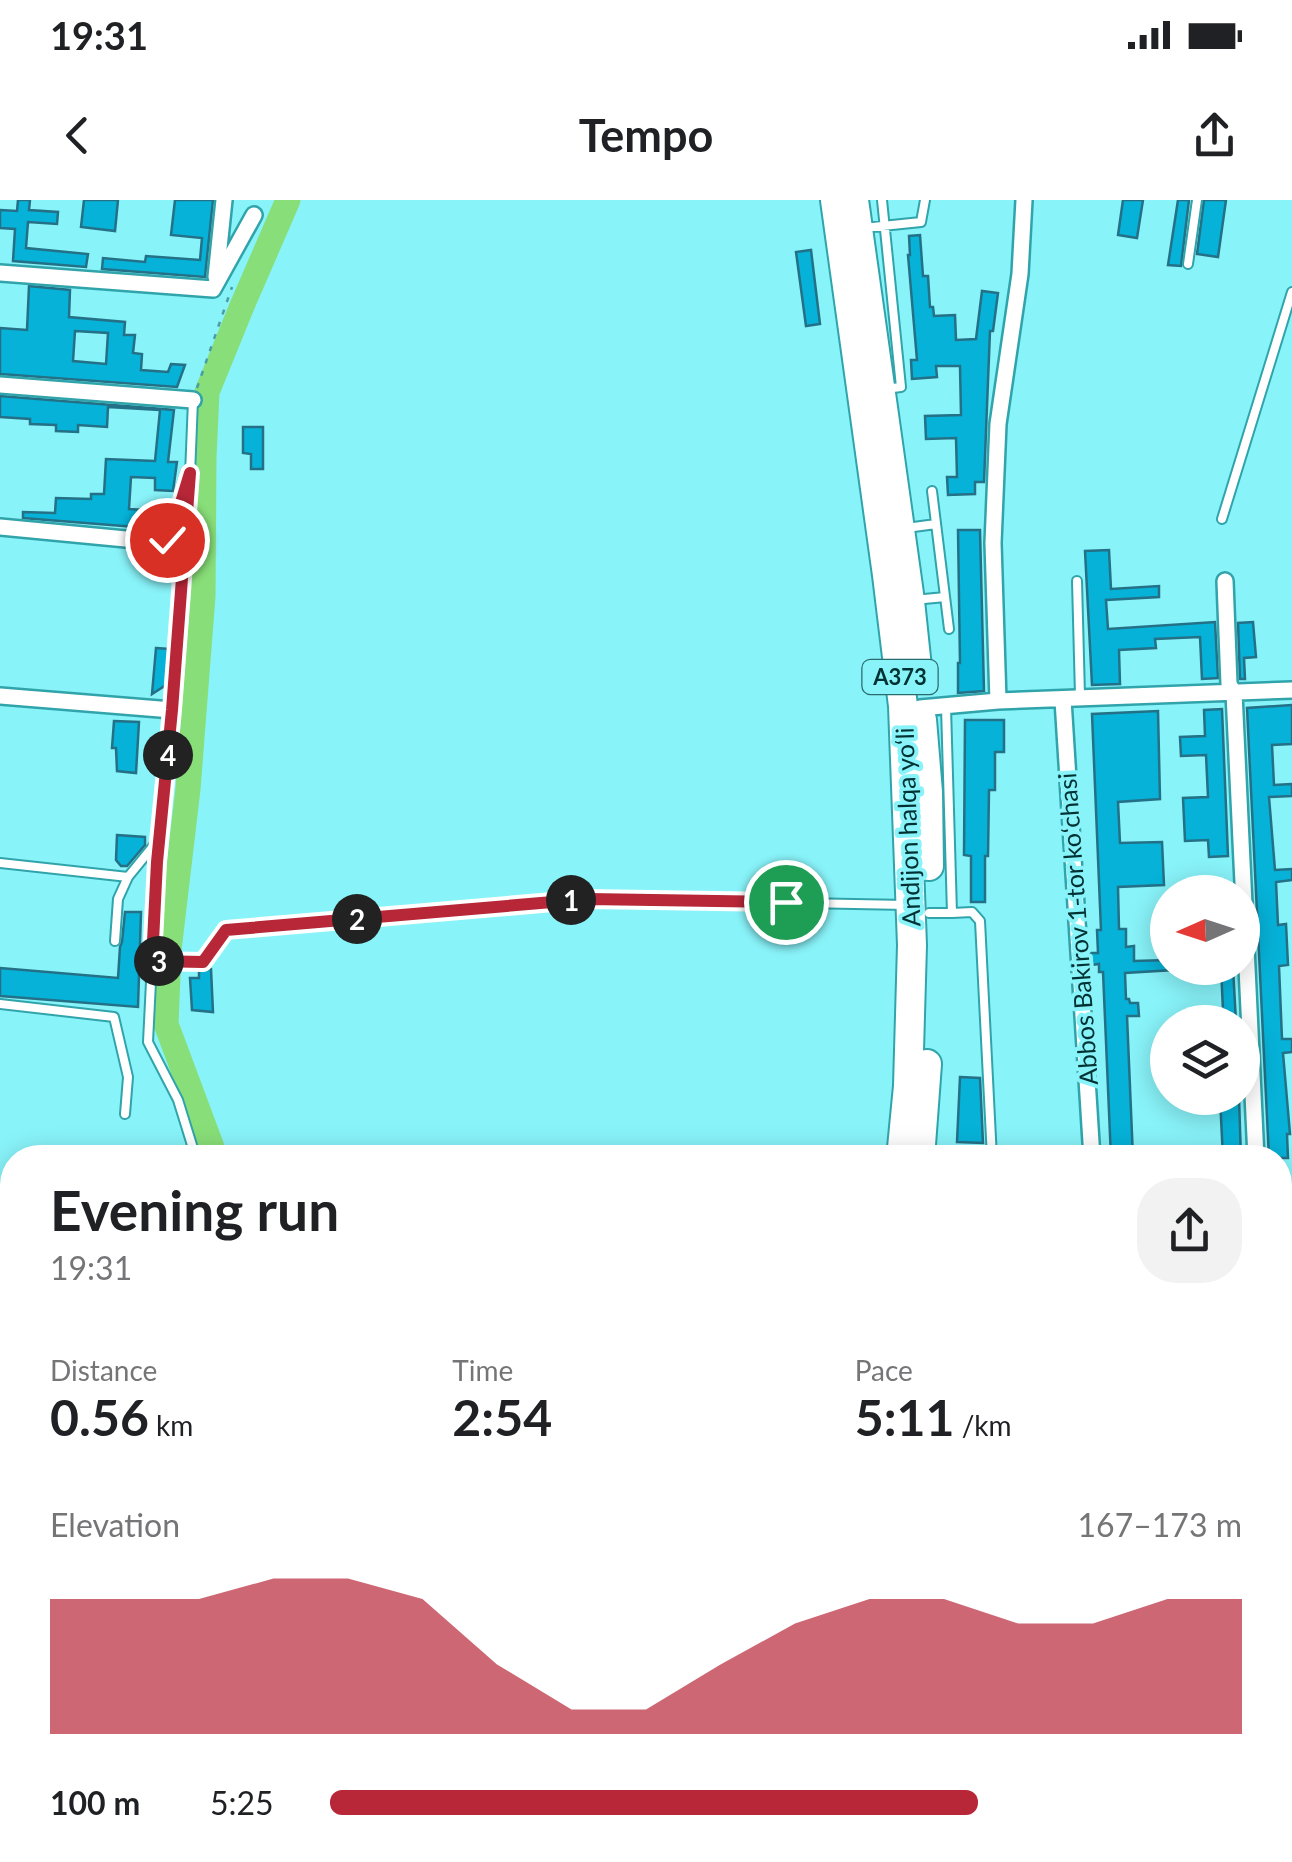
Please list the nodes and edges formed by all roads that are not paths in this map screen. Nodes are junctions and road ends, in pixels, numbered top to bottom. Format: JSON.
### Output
{"nodes":[{"id":1,"x":224,"y":200,"type":"edge"},
{"id":2,"x":834,"y":200,"type":"edge"},
{"id":3,"x":854,"y":200,"type":"edge"},
{"id":4,"x":882,"y":200,"type":"edge"},
{"id":5,"x":925,"y":200,"type":"edge"},
{"id":6,"x":1024,"y":200,"type":"edge"},
{"id":7,"x":1197,"y":200,"type":"edge"},
{"id":8,"x":254,"y":214,"type":"dead end"},
{"id":9,"x":871,"y":227,"type":"junction"},
{"id":10,"x":1188,"y":264,"type":"dead end"},
{"id":11,"x":0,"y":273,"type":"edge"},
{"id":12,"x":215,"y":286,"type":"junction"},
{"id":13,"x":1292,"y":292,"type":"edge"},
{"id":14,"x":0,"y":385,"type":"edge"},
{"id":15,"x":193,"y":400,"type":"joint"},
{"id":16,"x":190,"y":473,"type":"junction"},
{"id":17,"x":932,"y":491,"type":"dead end"},
{"id":18,"x":1222,"y":519,"type":"dead end"},
{"id":19,"x":936,"y":524,"type":"junction"},
{"id":20,"x":0,"y":527,"type":"edge"},
{"id":21,"x":900,"y":528,"type":"junction"},
{"id":22,"x":1077,"y":581,"type":"dead end"},
{"id":23,"x":1225,"y":581,"type":"dead end"},
{"id":24,"x":945,"y":597,"type":"junction"},
{"id":25,"x":910,"y":601,"type":"junction"},
{"id":26,"x":948,"y":629,"type":"dead end"},
{"id":27,"x":1292,"y":690,"type":"edge"},
{"id":28,"x":1234,"y":693,"type":"junction"},
{"id":29,"x":0,"y":696,"type":"edge"},
{"id":30,"x":1072,"y":699,"type":"junction"},
{"id":31,"x":998,"y":700,"type":"junction"},
{"id":32,"x":934,"y":706,"type":"junction"},
{"id":33,"x":172,"y":710,"type":"junction"},
{"id":34,"x":159,"y":839,"type":"junction"},
{"id":35,"x":0,"y":863,"type":"edge"},
{"id":36,"x":128,"y":878,"type":"junction"},
{"id":37,"x":931,"y":910,"type":"junction"},
{"id":38,"x":114,"y":941,"type":"dead end"},
{"id":39,"x":154,"y":961,"type":"junction"},
{"id":40,"x":0,"y":1004,"type":"edge"},
{"id":41,"x":125,"y":1114,"type":"dead end"},
{"id":42,"x":192,"y":1145,"type":"edge"},
{"id":43,"x":902,"y":1145,"type":"edge"},
{"id":44,"x":921,"y":1145,"type":"edge"},
{"id":45,"x":991,"y":1145,"type":"edge"},
{"id":46,"x":1091,"y":1145,"type":"edge"},
{"id":47,"x":1255,"y":1145,"type":"edge"}],
"edges":[{"from":1,"to":12,"type":"street"},
{"from":2,"to":37,"type":"highway","name":"Andijon halqa yo‘li","number":"A373"},
{"from":3,"to":9,"type":"highway","name":"Andijon halqa yo‘li","number":"A373"},
{"from":4,"to":9,"type":"lane"},
{"from":5,"to":9,"type":"lane"},
{"from":6,"to":31,"type":"street"},
{"from":7,"to":10,"type":"lane"},
{"from":8,"to":12,"type":"street"},
{"from":9,"to":21,"type":"highway","name":"Andijon halqa yo‘li","number":"A373"},
{"from":11,"to":12,"type":"street"},
{"from":13,"to":18,"type":"lane"},
{"from":14,"to":15,"type":"street"},
{"from":15,"to":16,"type":"lane"},
{"from":16,"to":20,"type":"street"},
{"from":16,"to":33,"type":"lane"},
{"from":17,"to":19,"type":"lane"},
{"from":19,"to":21,"type":"lane"},
{"from":19,"to":24,"type":"lane"},
{"from":21,"to":25,"type":"highway","name":"Andijon halqa yo‘li","number":"A373"},
{"from":22,"to":30,"type":"lane"},
{"from":23,"to":28,"type":"street"},
{"from":24,"to":25,"type":"lane"},
{"from":24,"to":26,"type":"lane"},
{"from":25,"to":32,"type":"highway","name":"Andijon halqa yo‘li","number":"A373"},
{"from":27,"to":28,"type":"street"},
{"from":28,"to":30,"type":"street"},
{"from":28,"to":47,"type":"street"},
{"from":29,"to":33,"type":"street"},
{"from":30,"to":31,"type":"street"},
{"from":30,"to":46,"type":"street","name":"Abbos Bakirov 1-tor koʻchasi"},
{"from":31,"to":32,"type":"street"},
{"from":32,"to":37,"type":"highway","name":"Andijon halqa yo‘li","number":"A373"},
{"from":33,"to":34,"type":"lane"},
{"from":34,"to":36,"type":"lane"},
{"from":34,"to":39,"type":"lane"},
{"from":35,"to":36,"type":"lane"},
{"from":36,"to":38,"type":"lane"},
{"from":37,"to":39,"type":"lane"},
{"from":37,"to":43,"type":"highway","name":"Andijon halqa yo‘li","number":"A373"},
{"from":37,"to":44,"type":"highway","name":"Andijon halqa yo‘li","number":"A373"},
{"from":37,"to":45,"type":"lane"},
{"from":39,"to":42,"type":"lane"},
{"from":40,"to":41,"type":"lane"}]}
